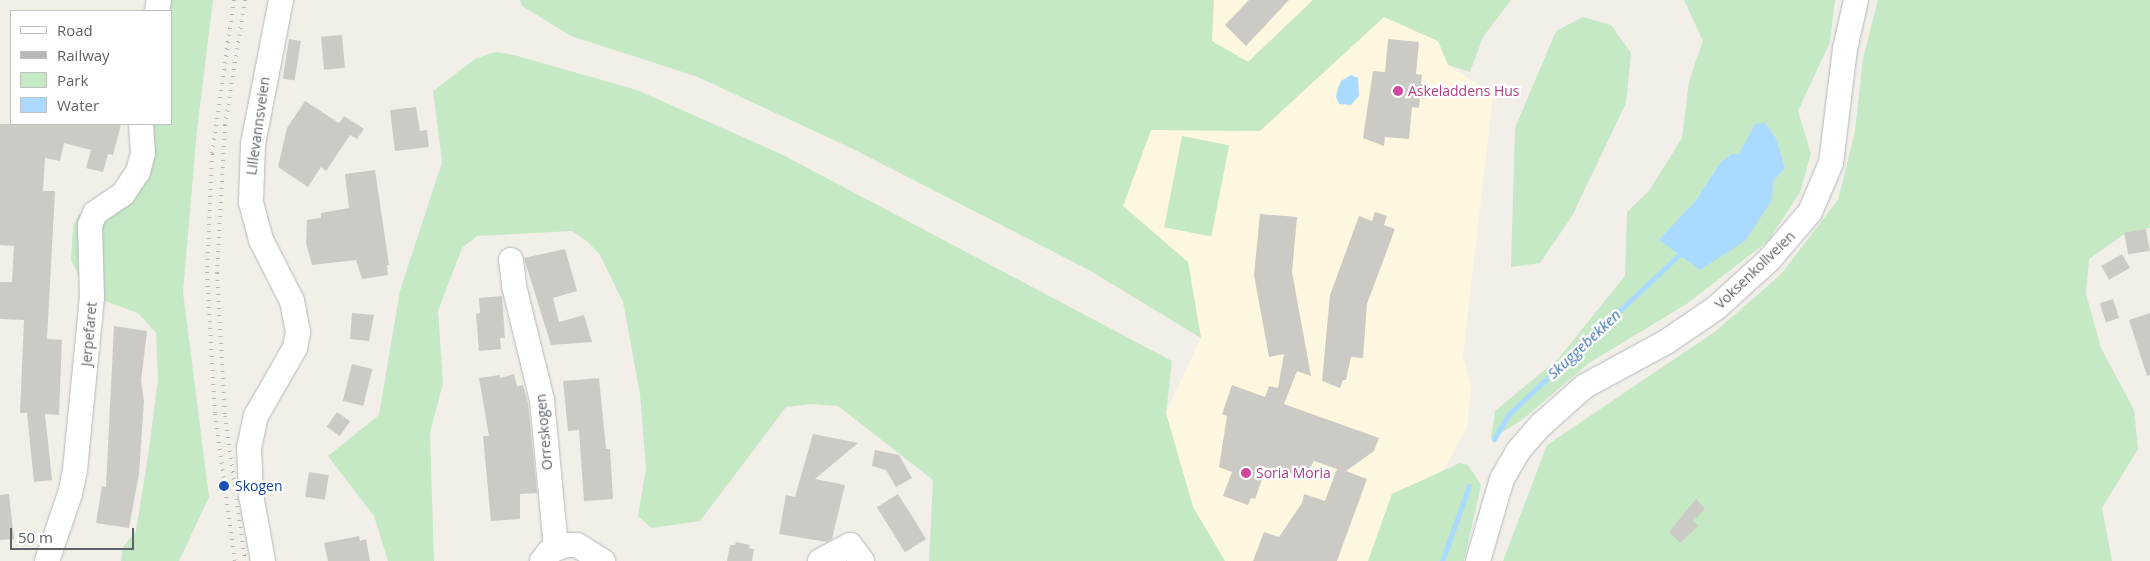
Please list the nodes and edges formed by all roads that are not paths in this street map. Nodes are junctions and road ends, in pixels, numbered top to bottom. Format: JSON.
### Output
{"nodes":[{"id":1,"x":281,"y":0,"type":"edge"},
{"id":2,"x":1856,"y":0,"type":"edge"},
{"id":3,"x":141,"y":125,"type":"edge"},
{"id":4,"x":511,"y":260,"type":"dead end"},
{"id":5,"x":549,"y":554,"type":"edge"},
{"id":6,"x":47,"y":561,"type":"edge"},
{"id":7,"x":263,"y":561,"type":"edge"},
{"id":8,"x":603,"y":561,"type":"edge"},
{"id":9,"x":820,"y":561,"type":"edge"},
{"id":10,"x":862,"y":561,"type":"edge"},
{"id":11,"x":1478,"y":561,"type":"edge"}],
"edges":[{"from":1,"to":7,"type":"street","name":"Lillevannsveien"},
{"from":2,"to":11,"type":"street","name":"Voksenkollveien"},
{"from":3,"to":6,"type":"street","name":"Jerpefaret"},
{"from":4,"to":5,"type":"street","name":"Orreskogen"},
{"from":5,"to":8,"type":"street","name":"Orreskogen"},
{"from":9,"to":10,"type":"street"}]}
